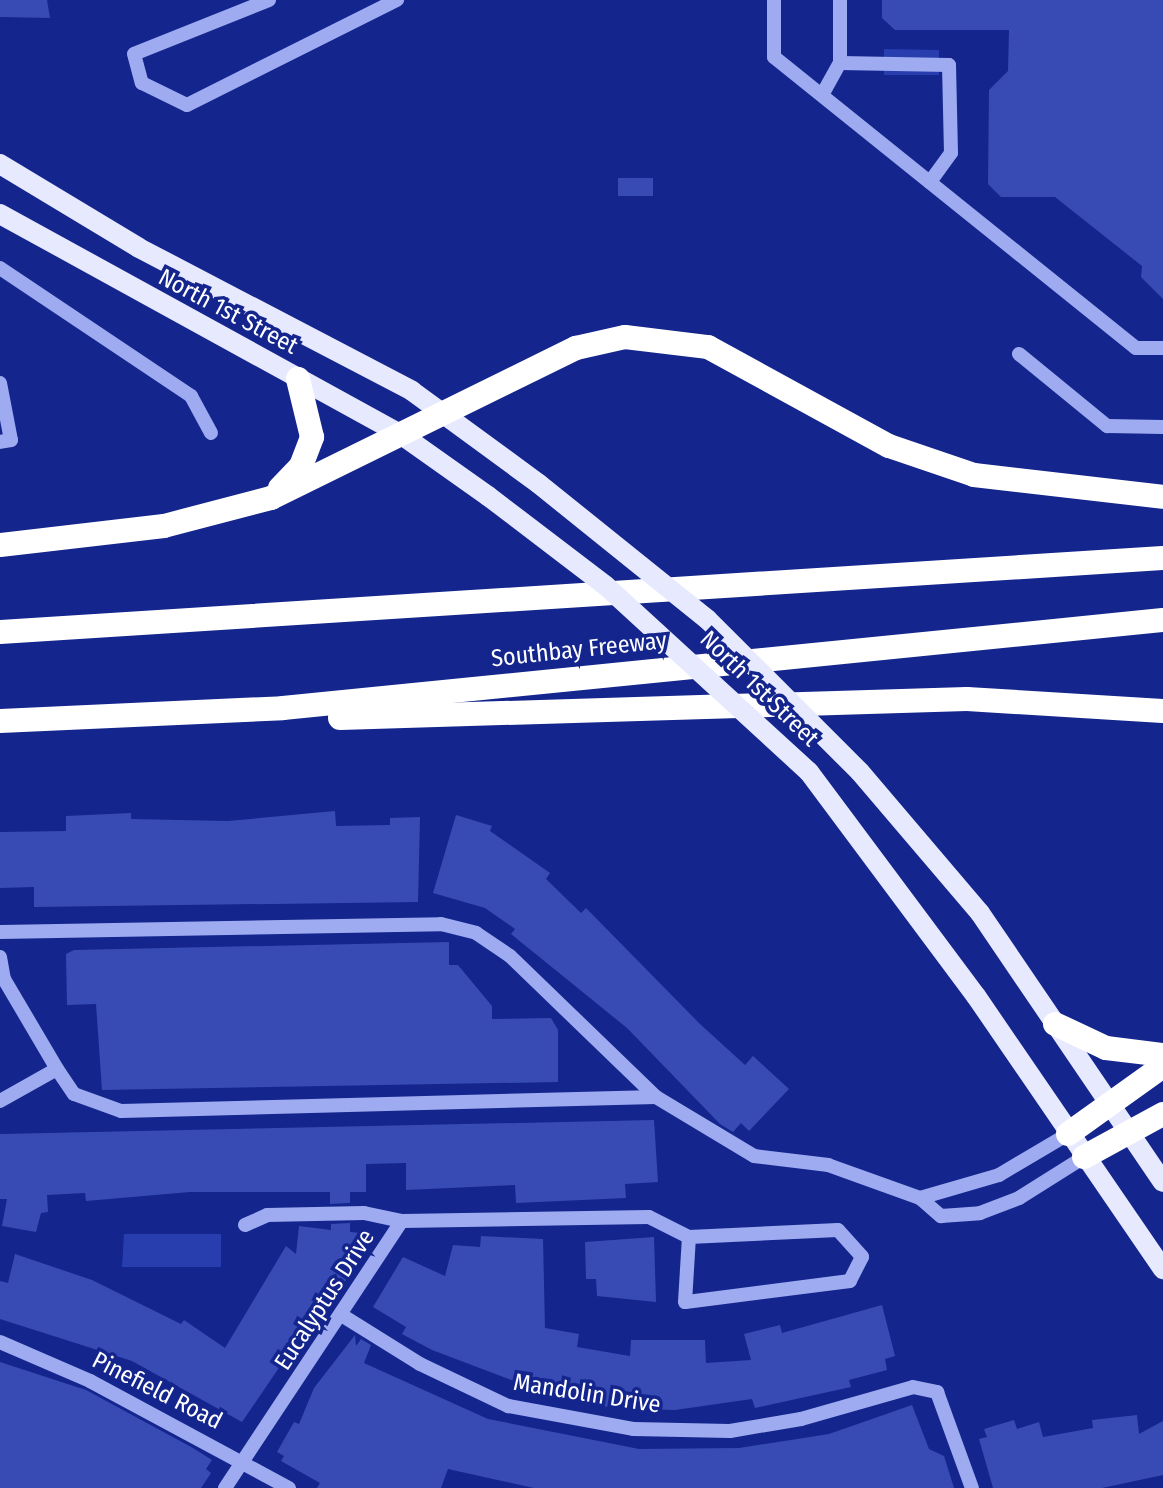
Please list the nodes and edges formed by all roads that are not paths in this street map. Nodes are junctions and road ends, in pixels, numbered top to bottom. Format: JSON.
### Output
{"nodes":[{"id":1,"x":269,"y":0,"type":"edge"},
{"id":2,"x":397,"y":0,"type":"edge"},
{"id":3,"x":774,"y":0,"type":"edge"},
{"id":4,"x":840,"y":0,"type":"edge"},
{"id":5,"x":840,"y":63,"type":"junction"},
{"id":6,"x":822,"y":95,"type":"junction"},
{"id":7,"x":0,"y":164,"type":"edge"},
{"id":8,"x":930,"y":182,"type":"junction"},
{"id":9,"x":0,"y":214,"type":"edge"},
{"id":10,"x":0,"y":268,"type":"edge"},
{"id":11,"x":1163,"y":348,"type":"edge"},
{"id":12,"x":1019,"y":354,"type":"dead end"},
{"id":13,"x":298,"y":379,"type":"junction"},
{"id":14,"x":0,"y":383,"type":"edge"},
{"id":15,"x":448,"y":412,"type":"junction"},
{"id":16,"x":1163,"y":427,"type":"edge"},
{"id":17,"x":211,"y":433,"type":"dead end"},
{"id":18,"x":399,"y":433,"type":"junction"},
{"id":19,"x":0,"y":442,"type":"edge"},
{"id":20,"x":1163,"y":497,"type":"edge"},
{"id":21,"x":271,"y":498,"type":"junction"},
{"id":22,"x":0,"y":545,"type":"edge"},
{"id":23,"x":1163,"y":558,"type":"edge"},
{"id":24,"x":1163,"y":620,"type":"edge"},
{"id":25,"x":0,"y":632,"type":"edge"},
{"id":26,"x":283,"y":708,"type":"junction"},
{"id":27,"x":1163,"y":711,"type":"edge"},
{"id":28,"x":0,"y":721,"type":"edge"},
{"id":29,"x":0,"y":932,"type":"edge"},
{"id":30,"x":0,"y":957,"type":"edge"},
{"id":31,"x":1055,"y":1024,"type":"junction"},
{"id":32,"x":1163,"y":1055,"type":"edge"},
{"id":33,"x":1163,"y":1066,"type":"edge"},
{"id":34,"x":57,"y":1069,"type":"junction"},
{"id":35,"x":656,"y":1097,"type":"junction"},
{"id":36,"x":0,"y":1101,"type":"edge"},
{"id":37,"x":1109,"y":1107,"type":"junction"},
{"id":38,"x":1163,"y":1114,"type":"edge"},
{"id":39,"x":1126,"y":1132,"type":"junction"},
{"id":40,"x":1068,"y":1134,"type":"junction"},
{"id":41,"x":1084,"y":1157,"type":"junction"},
{"id":42,"x":1163,"y":1182,"type":"edge"},
{"id":43,"x":920,"y":1198,"type":"junction"},
{"id":44,"x":402,"y":1221,"type":"junction"},
{"id":45,"x":245,"y":1225,"type":"dead end"},
{"id":46,"x":689,"y":1237,"type":"junction"},
{"id":47,"x":1163,"y":1269,"type":"edge"},
{"id":48,"x":343,"y":1316,"type":"junction"},
{"id":49,"x":0,"y":1342,"type":"edge"},
{"id":50,"x":244,"y":1461,"type":"junction"},
{"id":51,"x":225,"y":1488,"type":"edge"},
{"id":52,"x":289,"y":1488,"type":"edge"},
{"id":53,"x":972,"y":1488,"type":"edge"}],
"edges":[{"from":1,"to":2,"type":"lane"},
{"from":3,"to":6,"type":"lane"},
{"from":4,"to":5,"type":"lane"},
{"from":5,"to":6,"type":"lane"},
{"from":5,"to":8,"type":"lane"},
{"from":6,"to":8,"type":"lane"},
{"from":7,"to":15,"type":"main road","name":"North 1st Street"},
{"from":8,"to":11,"type":"lane"},
{"from":9,"to":13,"type":"main road","name":"North 1st Street"},
{"from":10,"to":17,"type":"lane"},
{"from":12,"to":16,"type":"lane"},
{"from":13,"to":18,"type":"main road","name":"North 1st Street"},
{"from":13,"to":21,"type":"highway"},
{"from":14,"to":19,"type":"lane"},
{"from":15,"to":18,"type":"highway"},
{"from":15,"to":20,"type":"highway"},
{"from":15,"to":31,"type":"main road","name":"North 1st Street","bridge":true},
{"from":18,"to":21,"type":"highway"},
{"from":18,"to":40,"type":"main road","name":"North 1st Street","bridge":true},
{"from":21,"to":22,"type":"highway"},
{"from":23,"to":25,"type":"highway"},
{"from":24,"to":26,"type":"highway","name":"Southbay Freeway"},
{"from":26,"to":27,"type":"highway"},
{"from":26,"to":28,"type":"highway","name":"Southbay Freeway"},
{"from":29,"to":35,"type":"lane"},
{"from":30,"to":34,"type":"lane"},
{"from":31,"to":32,"type":"highway"},
{"from":31,"to":37,"type":"main road","name":"North 1st Street"},
{"from":33,"to":37,"type":"highway"},
{"from":34,"to":35,"type":"lane"},
{"from":34,"to":36,"type":"lane"},
{"from":35,"to":43,"type":"lane"},
{"from":37,"to":39,"type":"main road","name":"North 1st Street"},
{"from":37,"to":40,"type":"highway"},
{"from":38,"to":39,"type":"highway"},
{"from":39,"to":41,"type":"highway"},
{"from":39,"to":42,"type":"main road","name":"North 1st Street"},
{"from":40,"to":41,"type":"main road","name":"North 1st Street"},
{"from":40,"to":43,"type":"lane"},
{"from":41,"to":43,"type":"lane"},
{"from":41,"to":47,"type":"main road","name":"North 1st Street"},
{"from":44,"to":45,"type":"lane"},
{"from":44,"to":46,"type":"lane","name":"Eucalyptus Drive"},
{"from":44,"to":48,"type":"lane","name":"Eucalyptus Drive"},
{"from":46,"to":46,"type":"lane"},
{"from":48,"to":50,"type":"lane","name":"Eucalyptus Drive"},
{"from":48,"to":53,"type":"lane","name":"Mandolin Drive"},
{"from":49,"to":50,"type":"lane","name":"Pinefield Road"},
{"from":50,"to":51,"type":"lane","name":"Eucalyptus Drive"},
{"from":50,"to":52,"type":"lane","name":"Pinefield Road"}]}
